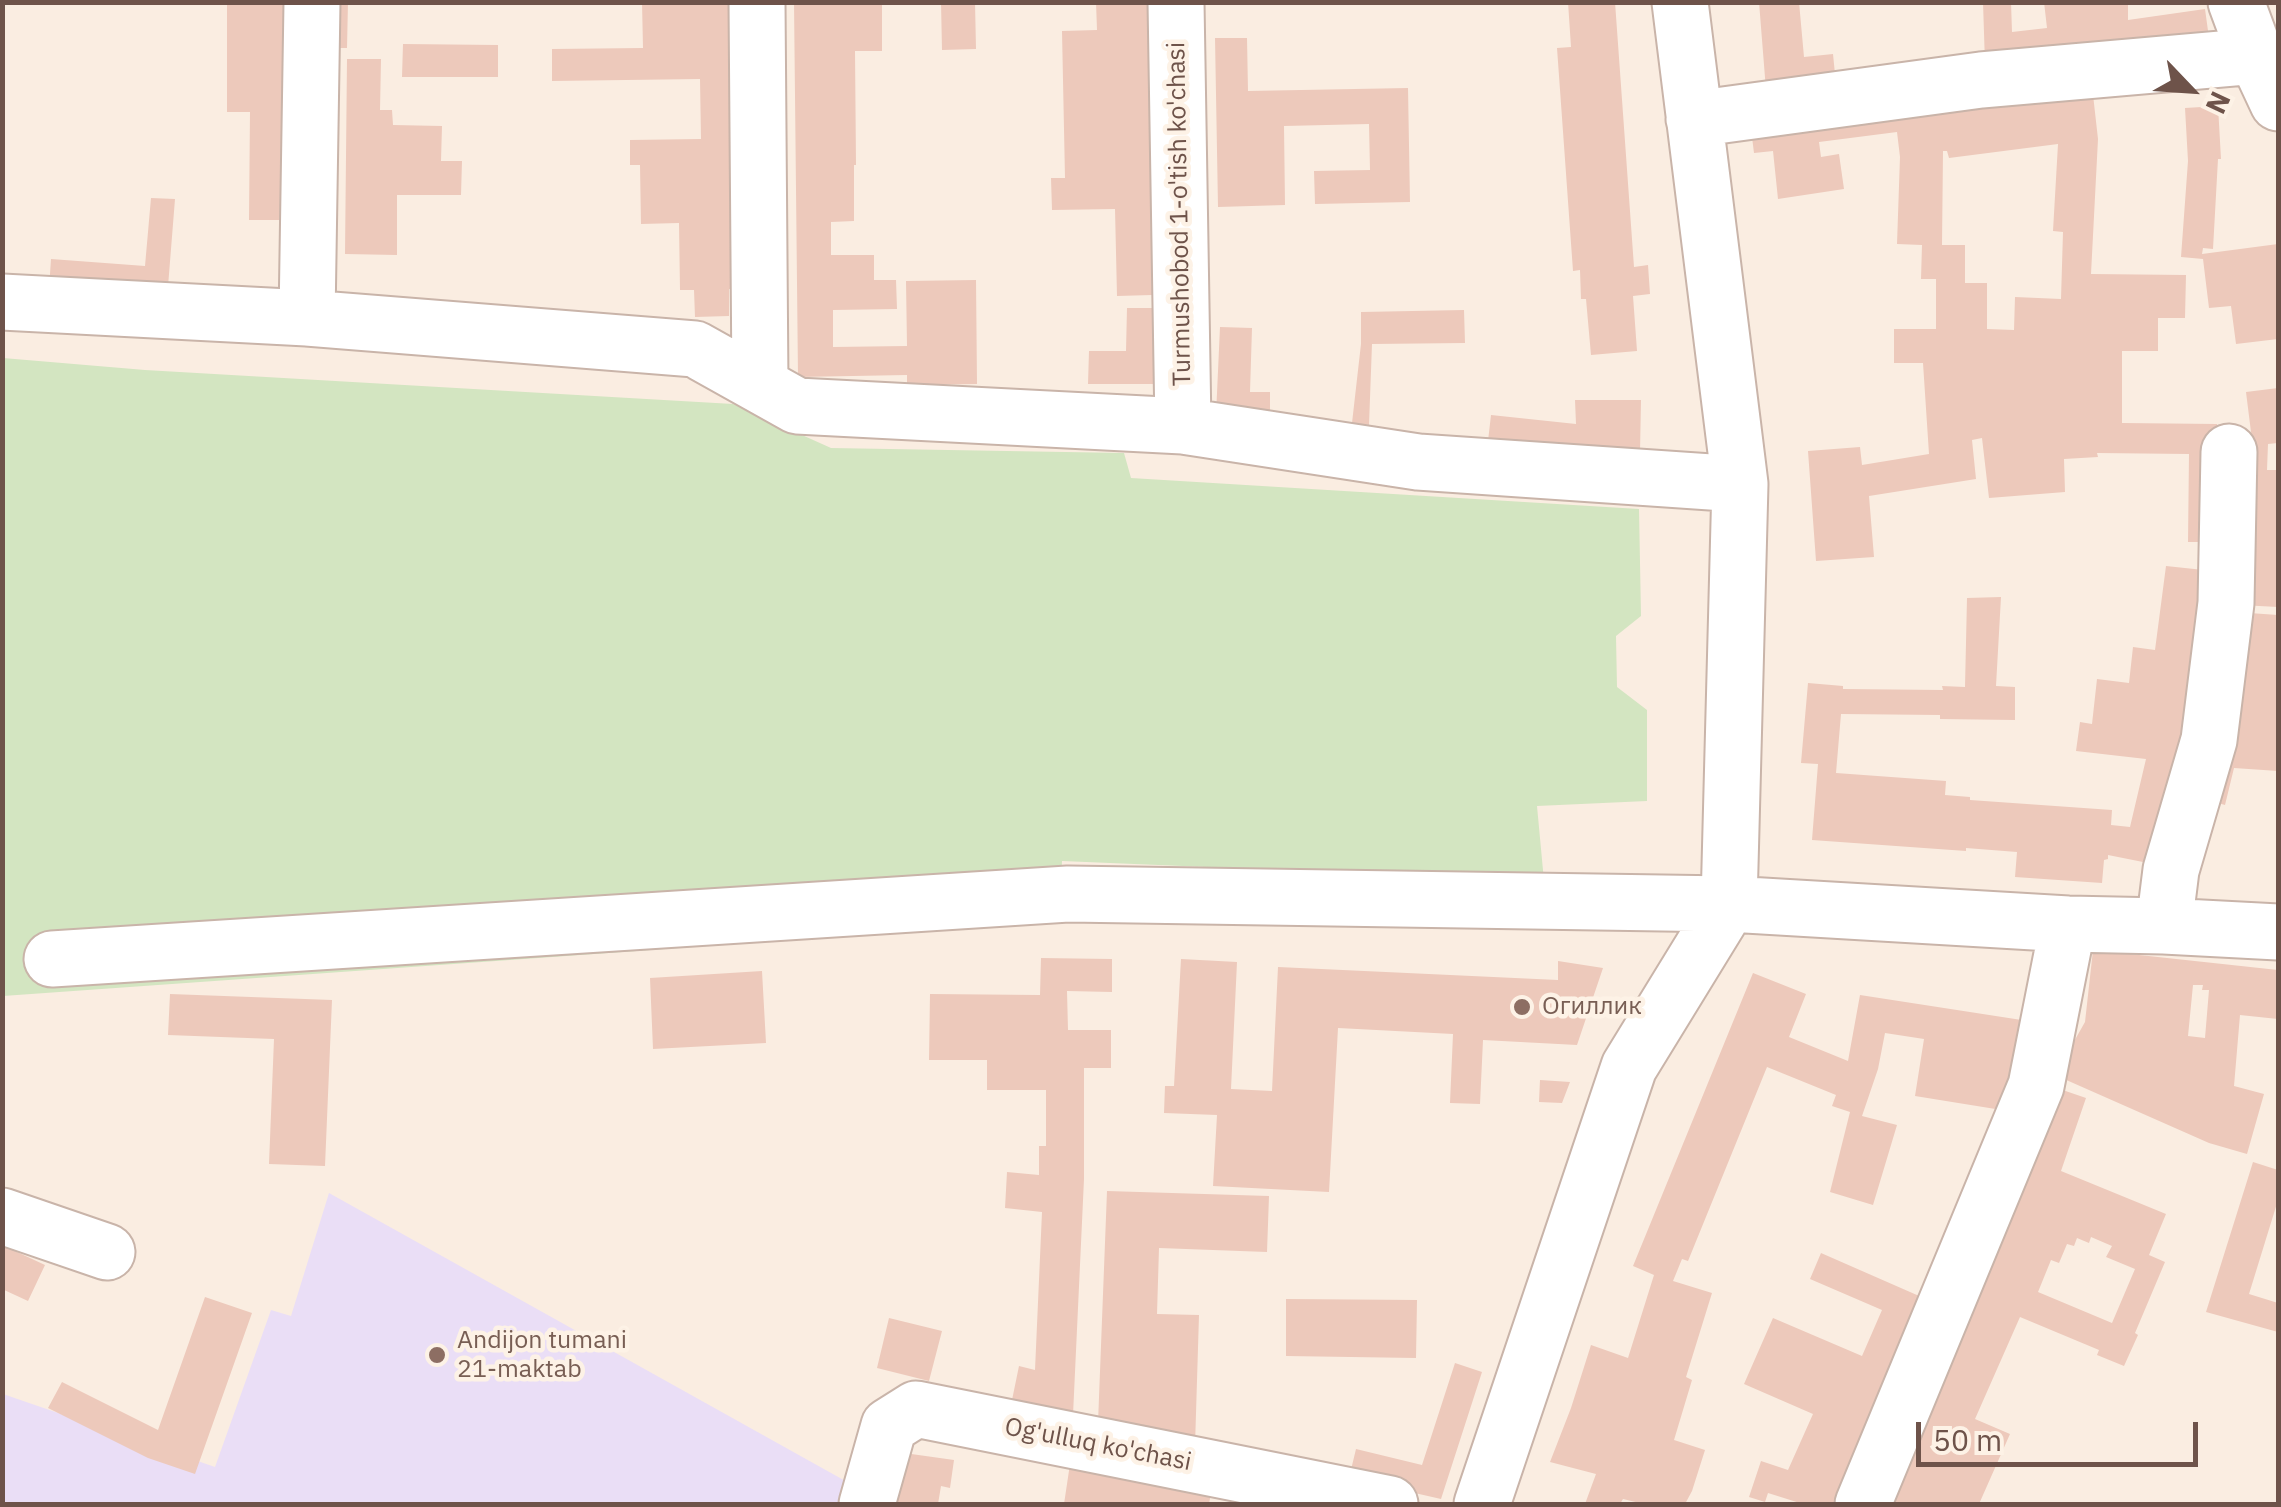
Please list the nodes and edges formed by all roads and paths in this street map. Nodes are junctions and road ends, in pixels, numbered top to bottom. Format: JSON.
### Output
{"nodes":[{"id":1,"x":312,"y":2,"type":"edge"},
{"id":2,"x":758,"y":2,"type":"edge"},
{"id":3,"x":1176,"y":2,"type":"edge"},
{"id":4,"x":1680,"y":2,"type":"edge"},
{"id":5,"x":2236,"y":2,"type":"edge"},
{"id":6,"x":2267,"y":80,"type":"edge"},
{"id":7,"x":1694,"y":119,"type":"junction"},
{"id":8,"x":2,"y":302,"type":"edge"},
{"id":9,"x":307,"y":318,"type":"junction"},
{"id":10,"x":760,"y":385,"type":"junction"},
{"id":11,"x":1183,"y":426,"type":"junction"},
{"id":12,"x":2229,"y":452,"type":"dead end"},
{"id":13,"x":1740,"y":484,"type":"junction"},
{"id":14,"x":1729,"y":904,"type":"junction"},
{"id":15,"x":2068,"y":924,"type":"junction"},
{"id":16,"x":2164,"y":926,"type":"junction"},
{"id":17,"x":2278,"y":932,"type":"edge"},
{"id":18,"x":52,"y":959,"type":"dead end"},
{"id":19,"x":2,"y":1216,"type":"edge"},
{"id":20,"x":107,"y":1252,"type":"dead end"},
{"id":21,"x":867,"y":1504,"type":"edge"},
{"id":22,"x":1390,"y":1504,"type":"edge"},
{"id":23,"x":1482,"y":1504,"type":"edge"},
{"id":24,"x":1863,"y":1504,"type":"edge"}],
"edges":[{"from":1,"to":9,"type":"street"},
{"from":2,"to":10,"type":"street"},
{"from":3,"to":11,"type":"street","name":"Turmushobod 1-o'tish ko'chasi"},
{"from":4,"to":7,"type":"street"},
{"from":5,"to":6,"type":"street"},
{"from":6,"to":7,"type":"street"},
{"from":7,"to":13,"type":"street"},
{"from":8,"to":9,"type":"street"},
{"from":9,"to":10,"type":"street"},
{"from":10,"to":11,"type":"street"},
{"from":11,"to":13,"type":"street"},
{"from":12,"to":16,"type":"street"},
{"from":13,"to":14,"type":"street"},
{"from":14,"to":15,"type":"street"},
{"from":14,"to":18,"type":"street"},
{"from":14,"to":23,"type":"street"},
{"from":15,"to":16,"type":"street"},
{"from":15,"to":24,"type":"street"},
{"from":16,"to":17,"type":"street"},
{"from":19,"to":20,"type":"street"},
{"from":21,"to":22,"type":"street","name":"Og'ulluq ko'chasi"}]}
